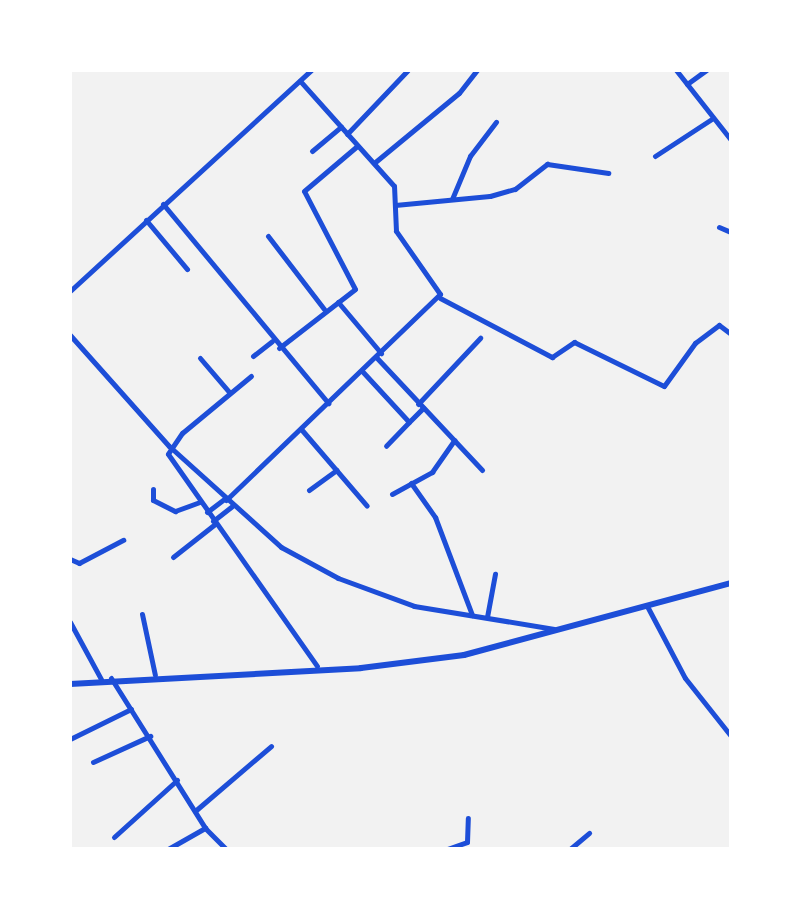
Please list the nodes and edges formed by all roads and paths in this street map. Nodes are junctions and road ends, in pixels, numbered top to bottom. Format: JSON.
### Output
{"nodes":[{"id":1,"x":311,"y":70,"type":"edge"},
{"id":2,"x":408,"y":70,"type":"edge"},
{"id":3,"x":478,"y":70,"type":"edge"},
{"id":4,"x":676,"y":70,"type":"edge"},
{"id":5,"x":706,"y":70,"type":"edge"},
{"id":6,"x":300,"y":81,"type":"junction"},
{"id":7,"x":687,"y":84,"type":"junction"},
{"id":8,"x":713,"y":118,"type":"junction"},
{"id":9,"x":496,"y":122,"type":"dead end"},
{"id":10,"x":344,"y":130,"type":"junction"},
{"id":11,"x":731,"y":140,"type":"edge"},
{"id":12,"x":357,"y":146,"type":"junction"},
{"id":13,"x":312,"y":151,"type":"dead end"},
{"id":14,"x":655,"y":156,"type":"dead end"},
{"id":15,"x":374,"y":163,"type":"junction"},
{"id":16,"x":608,"y":173,"type":"dead end"},
{"id":17,"x":452,"y":199,"type":"junction"},
{"id":18,"x":162,"y":204,"type":"junction"},
{"id":19,"x":395,"y":204,"type":"junction"},
{"id":20,"x":146,"y":220,"type":"junction"},
{"id":21,"x":719,"y":226,"type":"dead end"},
{"id":22,"x":731,"y":232,"type":"edge"},
{"id":23,"x":268,"y":236,"type":"dead end"},
{"id":24,"x":187,"y":269,"type":"dead end"},
{"id":25,"x":70,"y":292,"type":"edge"},
{"id":26,"x":438,"y":297,"type":"junction"},
{"id":27,"x":338,"y":301,"type":"junction"},
{"id":28,"x":324,"y":309,"type":"junction"},
{"id":29,"x":730,"y":330,"type":"edge"},
{"id":30,"x":70,"y":335,"type":"edge"},
{"id":31,"x":480,"y":338,"type":"dead end"},
{"id":32,"x":272,"y":341,"type":"junction"},
{"id":33,"x":279,"y":348,"type":"junction"},
{"id":34,"x":379,"y":355,"type":"junction"},
{"id":35,"x":253,"y":356,"type":"dead end"},
{"id":36,"x":200,"y":358,"type":"dead end"},
{"id":37,"x":362,"y":371,"type":"junction"},
{"id":38,"x":251,"y":376,"type":"dead end"},
{"id":39,"x":229,"y":392,"type":"junction"},
{"id":40,"x":328,"y":404,"type":"junction"},
{"id":41,"x":420,"y":406,"type":"junction"},
{"id":42,"x":409,"y":422,"type":"junction"},
{"id":43,"x":301,"y":429,"type":"junction"},
{"id":44,"x":454,"y":440,"type":"junction"},
{"id":45,"x":170,"y":446,"type":"junction"},
{"id":46,"x":386,"y":446,"type":"dead end"},
{"id":47,"x":336,"y":470,"type":"junction"},
{"id":48,"x":482,"y":470,"type":"dead end"},
{"id":49,"x":411,"y":482,"type":"junction"},
{"id":50,"x":153,"y":489,"type":"dead end"},
{"id":51,"x":309,"y":490,"type":"dead end"},
{"id":52,"x":392,"y":494,"type":"dead end"},
{"id":53,"x":227,"y":501,"type":"junction"},
{"id":54,"x":200,"y":502,"type":"junction"},
{"id":55,"x":367,"y":506,"type":"dead end"},
{"id":56,"x":207,"y":512,"type":"junction"},
{"id":57,"x":214,"y":523,"type":"junction"},
{"id":58,"x":123,"y":540,"type":"dead end"},
{"id":59,"x":173,"y":557,"type":"dead end"},
{"id":60,"x":70,"y":559,"type":"edge"},
{"id":61,"x":495,"y":574,"type":"dead end"},
{"id":62,"x":731,"y":583,"type":"edge"},
{"id":63,"x":647,"y":606,"type":"junction"},
{"id":64,"x":142,"y":614,"type":"dead end"},
{"id":65,"x":472,"y":615,"type":"junction"},
{"id":66,"x":487,"y":617,"type":"junction"},
{"id":67,"x":70,"y":622,"type":"edge"},
{"id":68,"x":559,"y":630,"type":"junction"},
{"id":69,"x":318,"y":666,"type":"junction"},
{"id":70,"x":155,"y":675,"type":"junction"},
{"id":71,"x":112,"y":678,"type":"junction"},
{"id":72,"x":101,"y":679,"type":"junction"},
{"id":73,"x":70,"y":684,"type":"edge"},
{"id":74,"x":131,"y":710,"type":"junction"},
{"id":75,"x":150,"y":736,"type":"junction"},
{"id":76,"x":731,"y":736,"type":"edge"},
{"id":77,"x":70,"y":739,"type":"edge"},
{"id":78,"x":271,"y":746,"type":"dead end"},
{"id":79,"x":93,"y":762,"type":"dead end"},
{"id":80,"x":177,"y":780,"type":"junction"},
{"id":81,"x":196,"y":812,"type":"junction"},
{"id":82,"x":468,"y":818,"type":"dead end"},
{"id":83,"x":205,"y":828,"type":"junction"},
{"id":84,"x":589,"y":833,"type":"dead end"},
{"id":85,"x":114,"y":836,"type":"dead end"},
{"id":86,"x":168,"y":849,"type":"edge"},
{"id":87,"x":226,"y":849,"type":"edge"},
{"id":88,"x":446,"y":849,"type":"edge"},
{"id":89,"x":570,"y":849,"type":"edge"}],
"edges":[{"from":1,"to":6,"type":"street"},
{"from":2,"to":10,"type":"street"},
{"from":3,"to":15,"type":"street"},
{"from":4,"to":7,"type":"street"},
{"from":5,"to":7,"type":"street"},
{"from":6,"to":10,"type":"street"},
{"from":6,"to":18,"type":"street"},
{"from":7,"to":8,"type":"street"},
{"from":8,"to":11,"type":"street"},
{"from":8,"to":14,"type":"street"},
{"from":9,"to":17,"type":"street"},
{"from":10,"to":12,"type":"street"},
{"from":10,"to":13,"type":"street"},
{"from":12,"to":15,"type":"street"},
{"from":12,"to":27,"type":"street"},
{"from":15,"to":19,"type":"street"},
{"from":16,"to":17,"type":"street"},
{"from":17,"to":19,"type":"street"},
{"from":18,"to":20,"type":"street"},
{"from":18,"to":32,"type":"street"},
{"from":19,"to":26,"type":"street"},
{"from":20,"to":24,"type":"street"},
{"from":20,"to":25,"type":"street"},
{"from":21,"to":22,"type":"street"},
{"from":23,"to":28,"type":"street"},
{"from":26,"to":29,"type":"street"},
{"from":26,"to":34,"type":"street"},
{"from":27,"to":28,"type":"street"},
{"from":27,"to":34,"type":"street"},
{"from":28,"to":33,"type":"street"},
{"from":30,"to":45,"type":"street"},
{"from":31,"to":41,"type":"street"},
{"from":32,"to":33,"type":"street"},
{"from":32,"to":35,"type":"street"},
{"from":33,"to":40,"type":"street"},
{"from":34,"to":37,"type":"street"},
{"from":34,"to":41,"type":"street"},
{"from":36,"to":39,"type":"street"},
{"from":37,"to":40,"type":"street"},
{"from":37,"to":42,"type":"street"},
{"from":38,"to":39,"type":"street"},
{"from":39,"to":45,"type":"street"},
{"from":40,"to":43,"type":"street"},
{"from":41,"to":42,"type":"street"},
{"from":41,"to":44,"type":"street"},
{"from":42,"to":46,"type":"street"},
{"from":43,"to":47,"type":"street"},
{"from":43,"to":53,"type":"street"},
{"from":44,"to":48,"type":"street"},
{"from":44,"to":49,"type":"street"},
{"from":45,"to":53,"type":"street"},
{"from":45,"to":54,"type":"street"},
{"from":47,"to":51,"type":"street"},
{"from":47,"to":55,"type":"street"},
{"from":49,"to":52,"type":"street"},
{"from":49,"to":65,"type":"street"},
{"from":50,"to":54,"type":"street"},
{"from":53,"to":56,"type":"street"},
{"from":53,"to":57,"type":"street"},
{"from":53,"to":65,"type":"street"},
{"from":54,"to":56,"type":"street"},
{"from":56,"to":57,"type":"street"},
{"from":57,"to":59,"type":"street"},
{"from":57,"to":69,"type":"street"},
{"from":58,"to":60,"type":"street"},
{"from":61,"to":66,"type":"street"},
{"from":62,"to":63,"type":"main road"},
{"from":63,"to":68,"type":"main road"},
{"from":63,"to":76,"type":"street"},
{"from":64,"to":70,"type":"street"},
{"from":65,"to":66,"type":"street"},
{"from":66,"to":68,"type":"street"},
{"from":67,"to":72,"type":"street"},
{"from":68,"to":69,"type":"main road"},
{"from":69,"to":70,"type":"main road"},
{"from":70,"to":71,"type":"main road"},
{"from":71,"to":72,"type":"main road"},
{"from":71,"to":74,"type":"street"},
{"from":72,"to":73,"type":"main road"},
{"from":74,"to":75,"type":"street"},
{"from":74,"to":77,"type":"street"},
{"from":75,"to":79,"type":"street"},
{"from":75,"to":80,"type":"street"},
{"from":78,"to":81,"type":"street"},
{"from":80,"to":81,"type":"street"},
{"from":80,"to":85,"type":"street"},
{"from":81,"to":83,"type":"street"},
{"from":82,"to":88,"type":"street"},
{"from":83,"to":86,"type":"street"},
{"from":83,"to":87,"type":"street"},
{"from":84,"to":89,"type":"street"}]}
